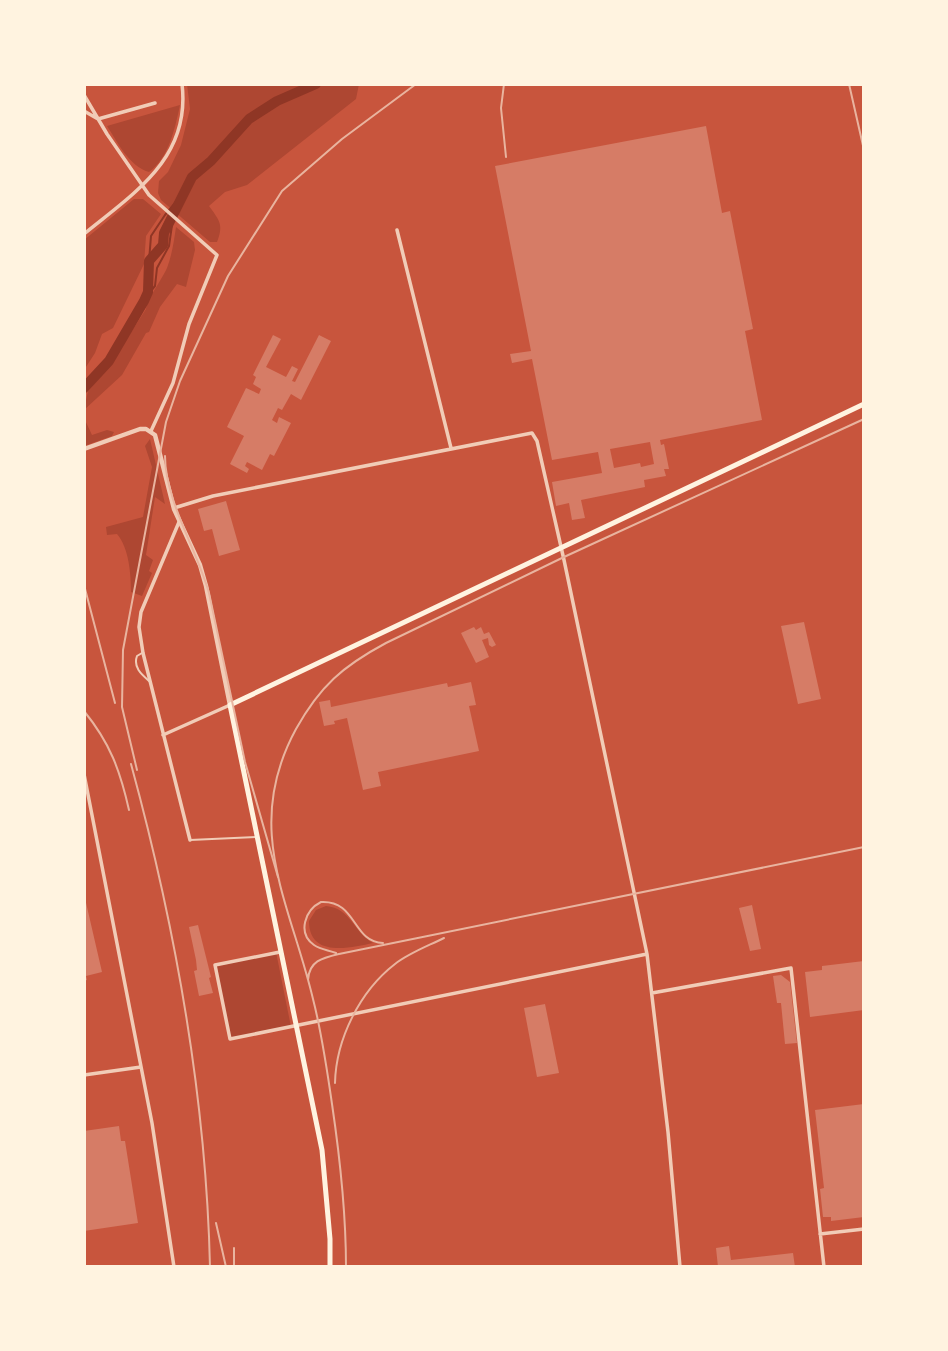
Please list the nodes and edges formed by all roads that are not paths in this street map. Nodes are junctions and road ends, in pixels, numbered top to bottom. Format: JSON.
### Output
{"nodes":[{"id":1,"x":182,"y":84,"type":"edge"},
{"id":2,"x":84,"y":95,"type":"edge"},
{"id":3,"x":155,"y":103,"type":"dead end"},
{"id":4,"x":84,"y":111,"type":"edge"},
{"id":5,"x":98,"y":119,"type":"junction"},
{"id":6,"x":142,"y":185,"type":"junction"},
{"id":7,"x":397,"y":230,"type":"dead end"},
{"id":8,"x":84,"y":234,"type":"edge"},
{"id":9,"x":864,"y":404,"type":"edge"},
{"id":10,"x":151,"y":431,"type":"junction"},
{"id":11,"x":451,"y":448,"type":"junction"},
{"id":12,"x":84,"y":449,"type":"edge"},
{"id":13,"x":174,"y":509,"type":"junction"},
{"id":14,"x":179,"y":522,"type":"junction"},
{"id":15,"x":562,"y":548,"type":"junction"},
{"id":16,"x":143,"y":653,"type":"junction"},
{"id":17,"x":150,"y":682,"type":"junction"},
{"id":18,"x":230,"y":705,"type":"junction"},
{"id":19,"x":163,"y":735,"type":"junction"},
{"id":20,"x":84,"y":774,"type":"edge"},
{"id":21,"x":258,"y":837,"type":"junction"},
{"id":22,"x":190,"y":840,"type":"joint"},
{"id":23,"x":282,"y":951,"type":"junction"},
{"id":24,"x":647,"y":954,"type":"junction"},
{"id":25,"x":652,"y":993,"type":"junction"},
{"id":26,"x":297,"y":1026,"type":"junction"},
{"id":27,"x":141,"y":1067,"type":"junction"},
{"id":28,"x":84,"y":1075,"type":"edge"},
{"id":29,"x":864,"y":1228,"type":"edge"},
{"id":30,"x":821,"y":1234,"type":"junction"},
{"id":31,"x":174,"y":1267,"type":"edge"},
{"id":32,"x":330,"y":1267,"type":"edge"},
{"id":33,"x":680,"y":1267,"type":"edge"},
{"id":34,"x":824,"y":1267,"type":"edge"}],
"edges":[{"from":1,"to":6,"type":"street"},
{"from":2,"to":5,"type":"street"},
{"from":3,"to":5,"type":"street"},
{"from":4,"to":5,"type":"street"},
{"from":5,"to":6,"type":"street"},
{"from":6,"to":8,"type":"street"},
{"from":6,"to":10,"type":"street"},
{"from":7,"to":11,"type":"street"},
{"from":9,"to":15,"type":"main road"},
{"from":10,"to":12,"type":"street"},
{"from":10,"to":13,"type":"street"},
{"from":11,"to":13,"type":"street"},
{"from":11,"to":15,"type":"street"},
{"from":13,"to":14,"type":"street"},
{"from":14,"to":16,"type":"street"},
{"from":14,"to":18,"type":"street"},
{"from":15,"to":18,"type":"main road"},
{"from":15,"to":24,"type":"street"},
{"from":16,"to":17,"type":"street"},
{"from":16,"to":17,"type":"lane"},
{"from":17,"to":19,"type":"street"},
{"from":18,"to":19,"type":"street"},
{"from":18,"to":21,"type":"main road"},
{"from":19,"to":22,"type":"street"},
{"from":20,"to":27,"type":"street"},
{"from":21,"to":22,"type":"lane"},
{"from":21,"to":23,"type":"main road"},
{"from":23,"to":26,"type":"main road"},
{"from":23,"to":26,"type":"street"},
{"from":24,"to":25,"type":"street"},
{"from":24,"to":26,"type":"street"},
{"from":25,"to":30,"type":"street"},
{"from":25,"to":33,"type":"street"},
{"from":26,"to":32,"type":"main road"},
{"from":27,"to":28,"type":"street"},
{"from":27,"to":31,"type":"street"},
{"from":29,"to":30,"type":"street"},
{"from":30,"to":34,"type":"street"}]}
